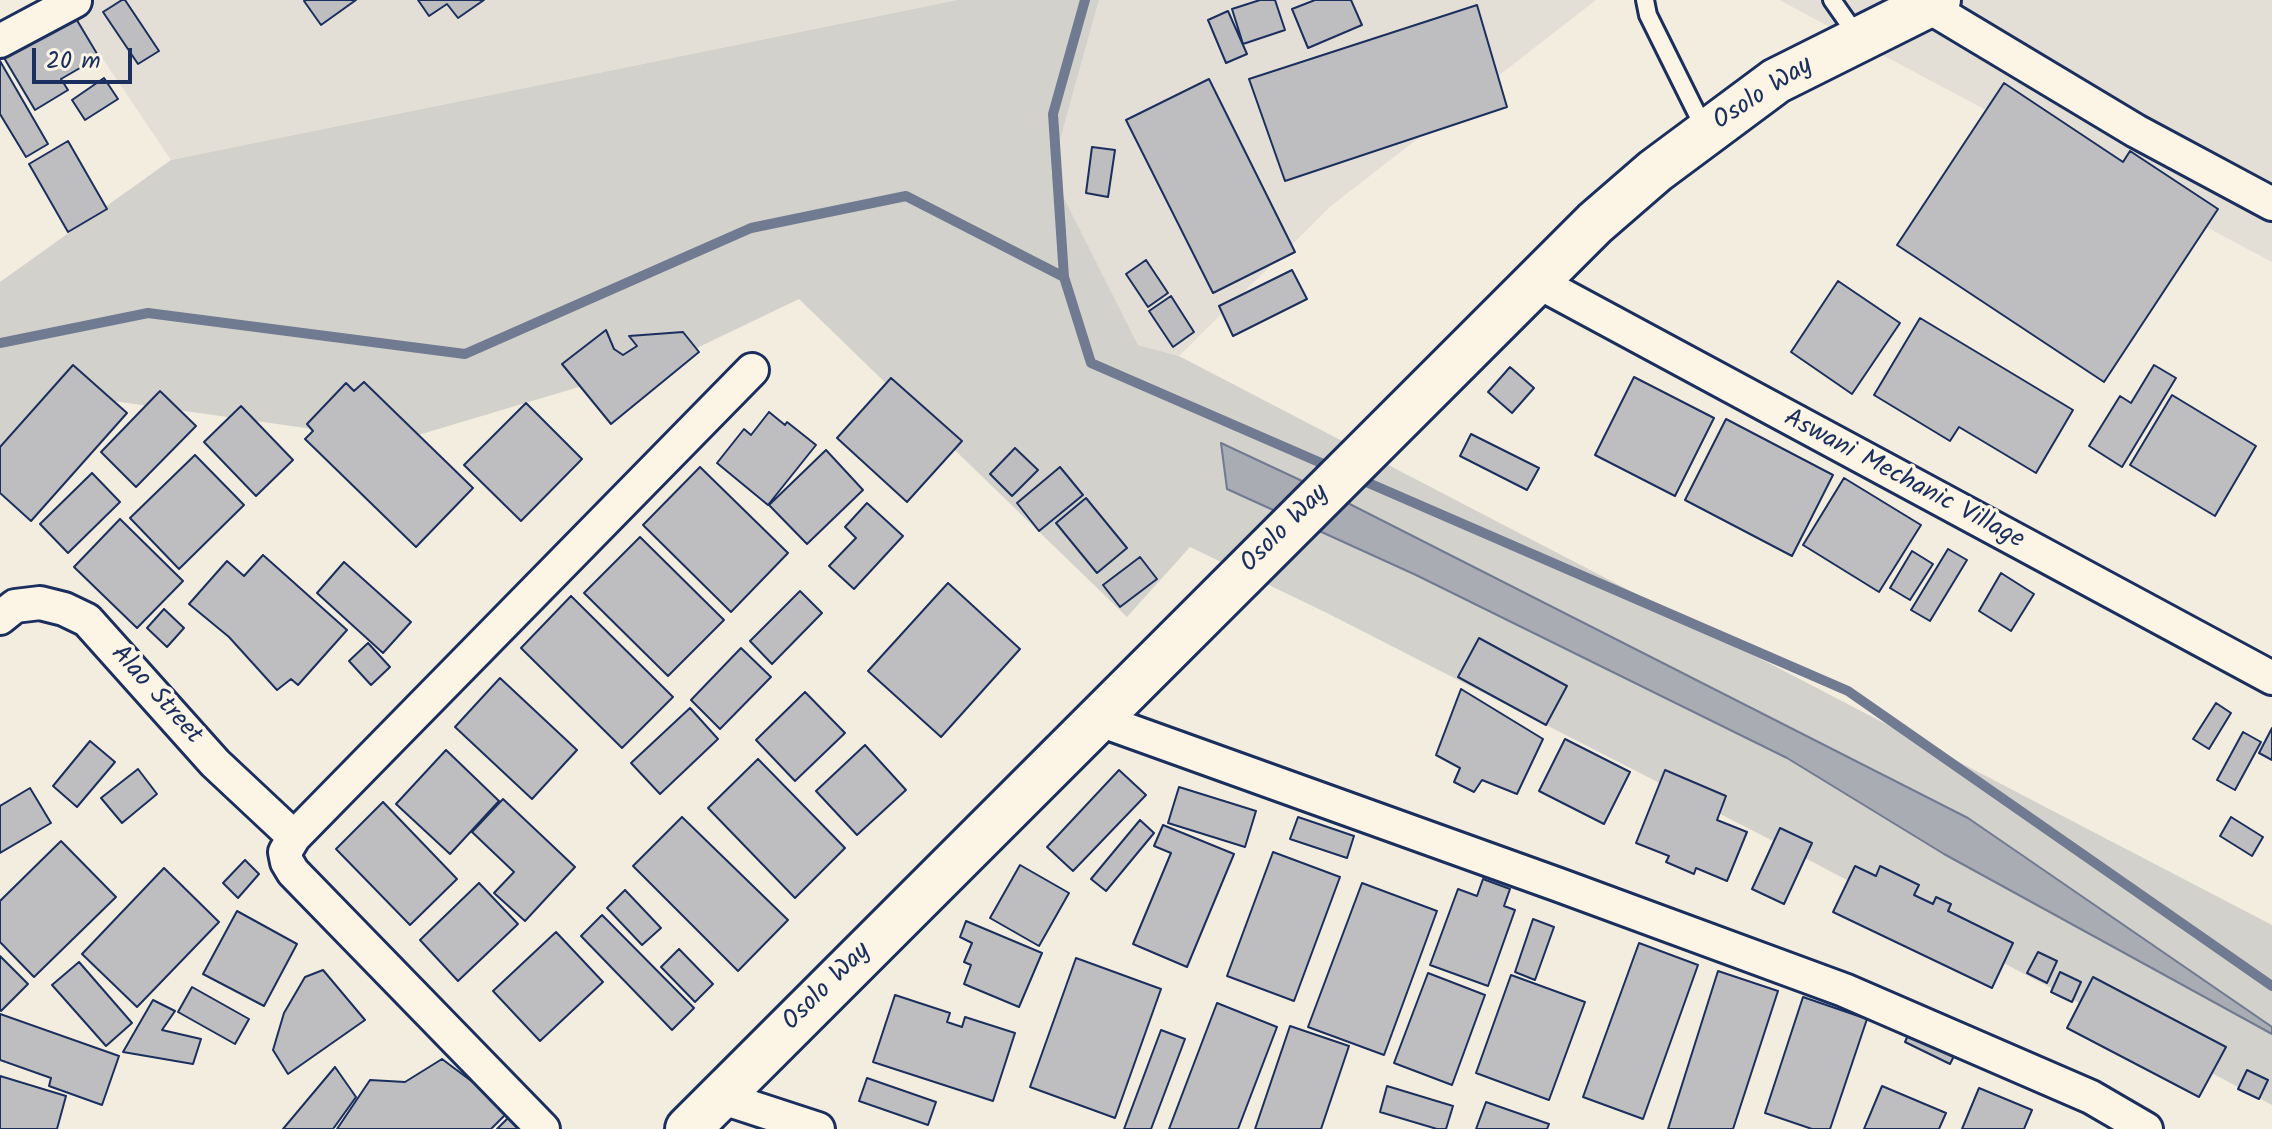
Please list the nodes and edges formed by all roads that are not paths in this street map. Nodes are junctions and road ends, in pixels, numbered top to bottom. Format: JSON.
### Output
{"nodes":[{"id":1,"x":1645,"y":0,"type":"edge"},
{"id":2,"x":1832,"y":0,"type":"edge"},
{"id":3,"x":75,"y":1,"type":"edge"},
{"id":4,"x":1932,"y":2,"type":"edge"},
{"id":5,"x":1859,"y":38,"type":"junction"},
{"id":6,"x":0,"y":41,"type":"edge"},
{"id":7,"x":1706,"y":132,"type":"junction"},
{"id":8,"x":2272,"y":204,"type":"edge"},
{"id":9,"x":1536,"y":281,"type":"junction"},
{"id":10,"x":752,"y":370,"type":"dead end"},
{"id":11,"x":5,"y":604,"type":"edge"},
{"id":12,"x":2272,"y":678,"type":"edge"},
{"id":13,"x":1097,"y":719,"type":"junction"},
{"id":14,"x":294,"y":837,"type":"junction"},
{"id":15,"x":720,"y":1097,"type":"junction"},
{"id":16,"x":543,"y":1129,"type":"edge"},
{"id":17,"x":688,"y":1129,"type":"edge"},
{"id":18,"x":818,"y":1129,"type":"edge"},
{"id":19,"x":2146,"y":1129,"type":"edge"}],
"edges":[{"from":1,"to":7,"type":"lane"},
{"from":2,"to":5,"type":"lane"},
{"from":3,"to":6,"type":"street"},
{"from":4,"to":5,"type":"main road","name":"Osolo Way"},
{"from":4,"to":8,"type":"street"},
{"from":5,"to":7,"type":"main road","name":"Osolo Way"},
{"from":7,"to":9,"type":"main road","name":"Osolo Way"},
{"from":9,"to":12,"type":"street","name":"Aswani Mechanic Village"},
{"from":9,"to":13,"type":"main road","name":"Osolo Way"},
{"from":10,"to":14,"type":"street"},
{"from":11,"to":14,"type":"street","name":"Alao Street"},
{"from":13,"to":15,"type":"main road","name":"Osolo Way"},
{"from":13,"to":19,"type":"street"},
{"from":14,"to":16,"type":"street"},
{"from":15,"to":17,"type":"main road","name":"Osolo Way"},
{"from":15,"to":18,"type":"street"}]}
